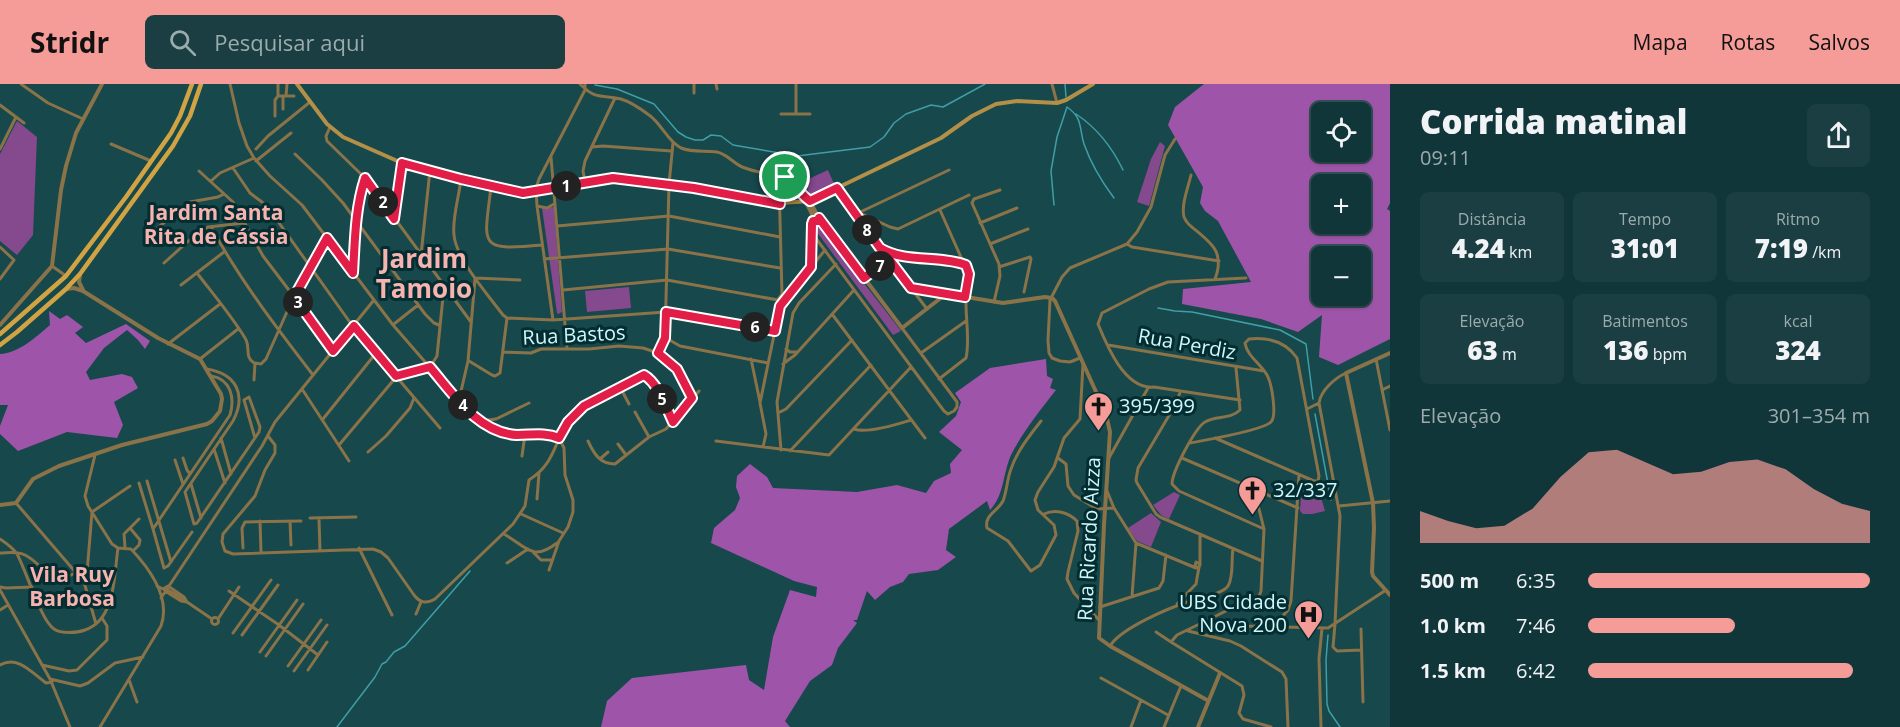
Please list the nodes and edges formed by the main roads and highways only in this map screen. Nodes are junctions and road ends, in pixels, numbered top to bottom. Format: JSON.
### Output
{"nodes":[{"id":1,"x":201,"y":84,"type":"edge"},
{"id":2,"x":297,"y":84,"type":"edge"},
{"id":3,"x":1093,"y":84,"type":"edge"},
{"id":4,"x":191,"y":86,"type":"edge"},
{"id":5,"x":197,"y":97,"type":"junction"},
{"id":6,"x":165,"y":142,"type":"junction"},
{"id":7,"x":169,"y":152,"type":"junction"},
{"id":8,"x":110,"y":219,"type":"junction"},
{"id":9,"x":116,"y":224,"type":"junction"},
{"id":10,"x":77,"y":262,"type":"junction"},
{"id":11,"x":80,"y":274,"type":"junction"},
{"id":12,"x":2,"y":339,"type":"edge"}],
"edges":[{"from":1,"to":5,"type":"main road"},
{"from":2,"to":3,"type":"main road"},
{"from":4,"to":5,"type":"main road"},
{"from":4,"to":6,"type":"main road"},
{"from":5,"to":7,"type":"main road"},
{"from":6,"to":7,"type":"main road"},
{"from":6,"to":8,"type":"main road"},
{"from":7,"to":9,"type":"main road"},
{"from":8,"to":9,"type":"main road"},
{"from":8,"to":10,"type":"main road"},
{"from":9,"to":11,"type":"main road"},
{"from":10,"to":11,"type":"main road"},
{"from":10,"to":12,"type":"main road"},
{"from":11,"to":12,"type":"main road"}]}
